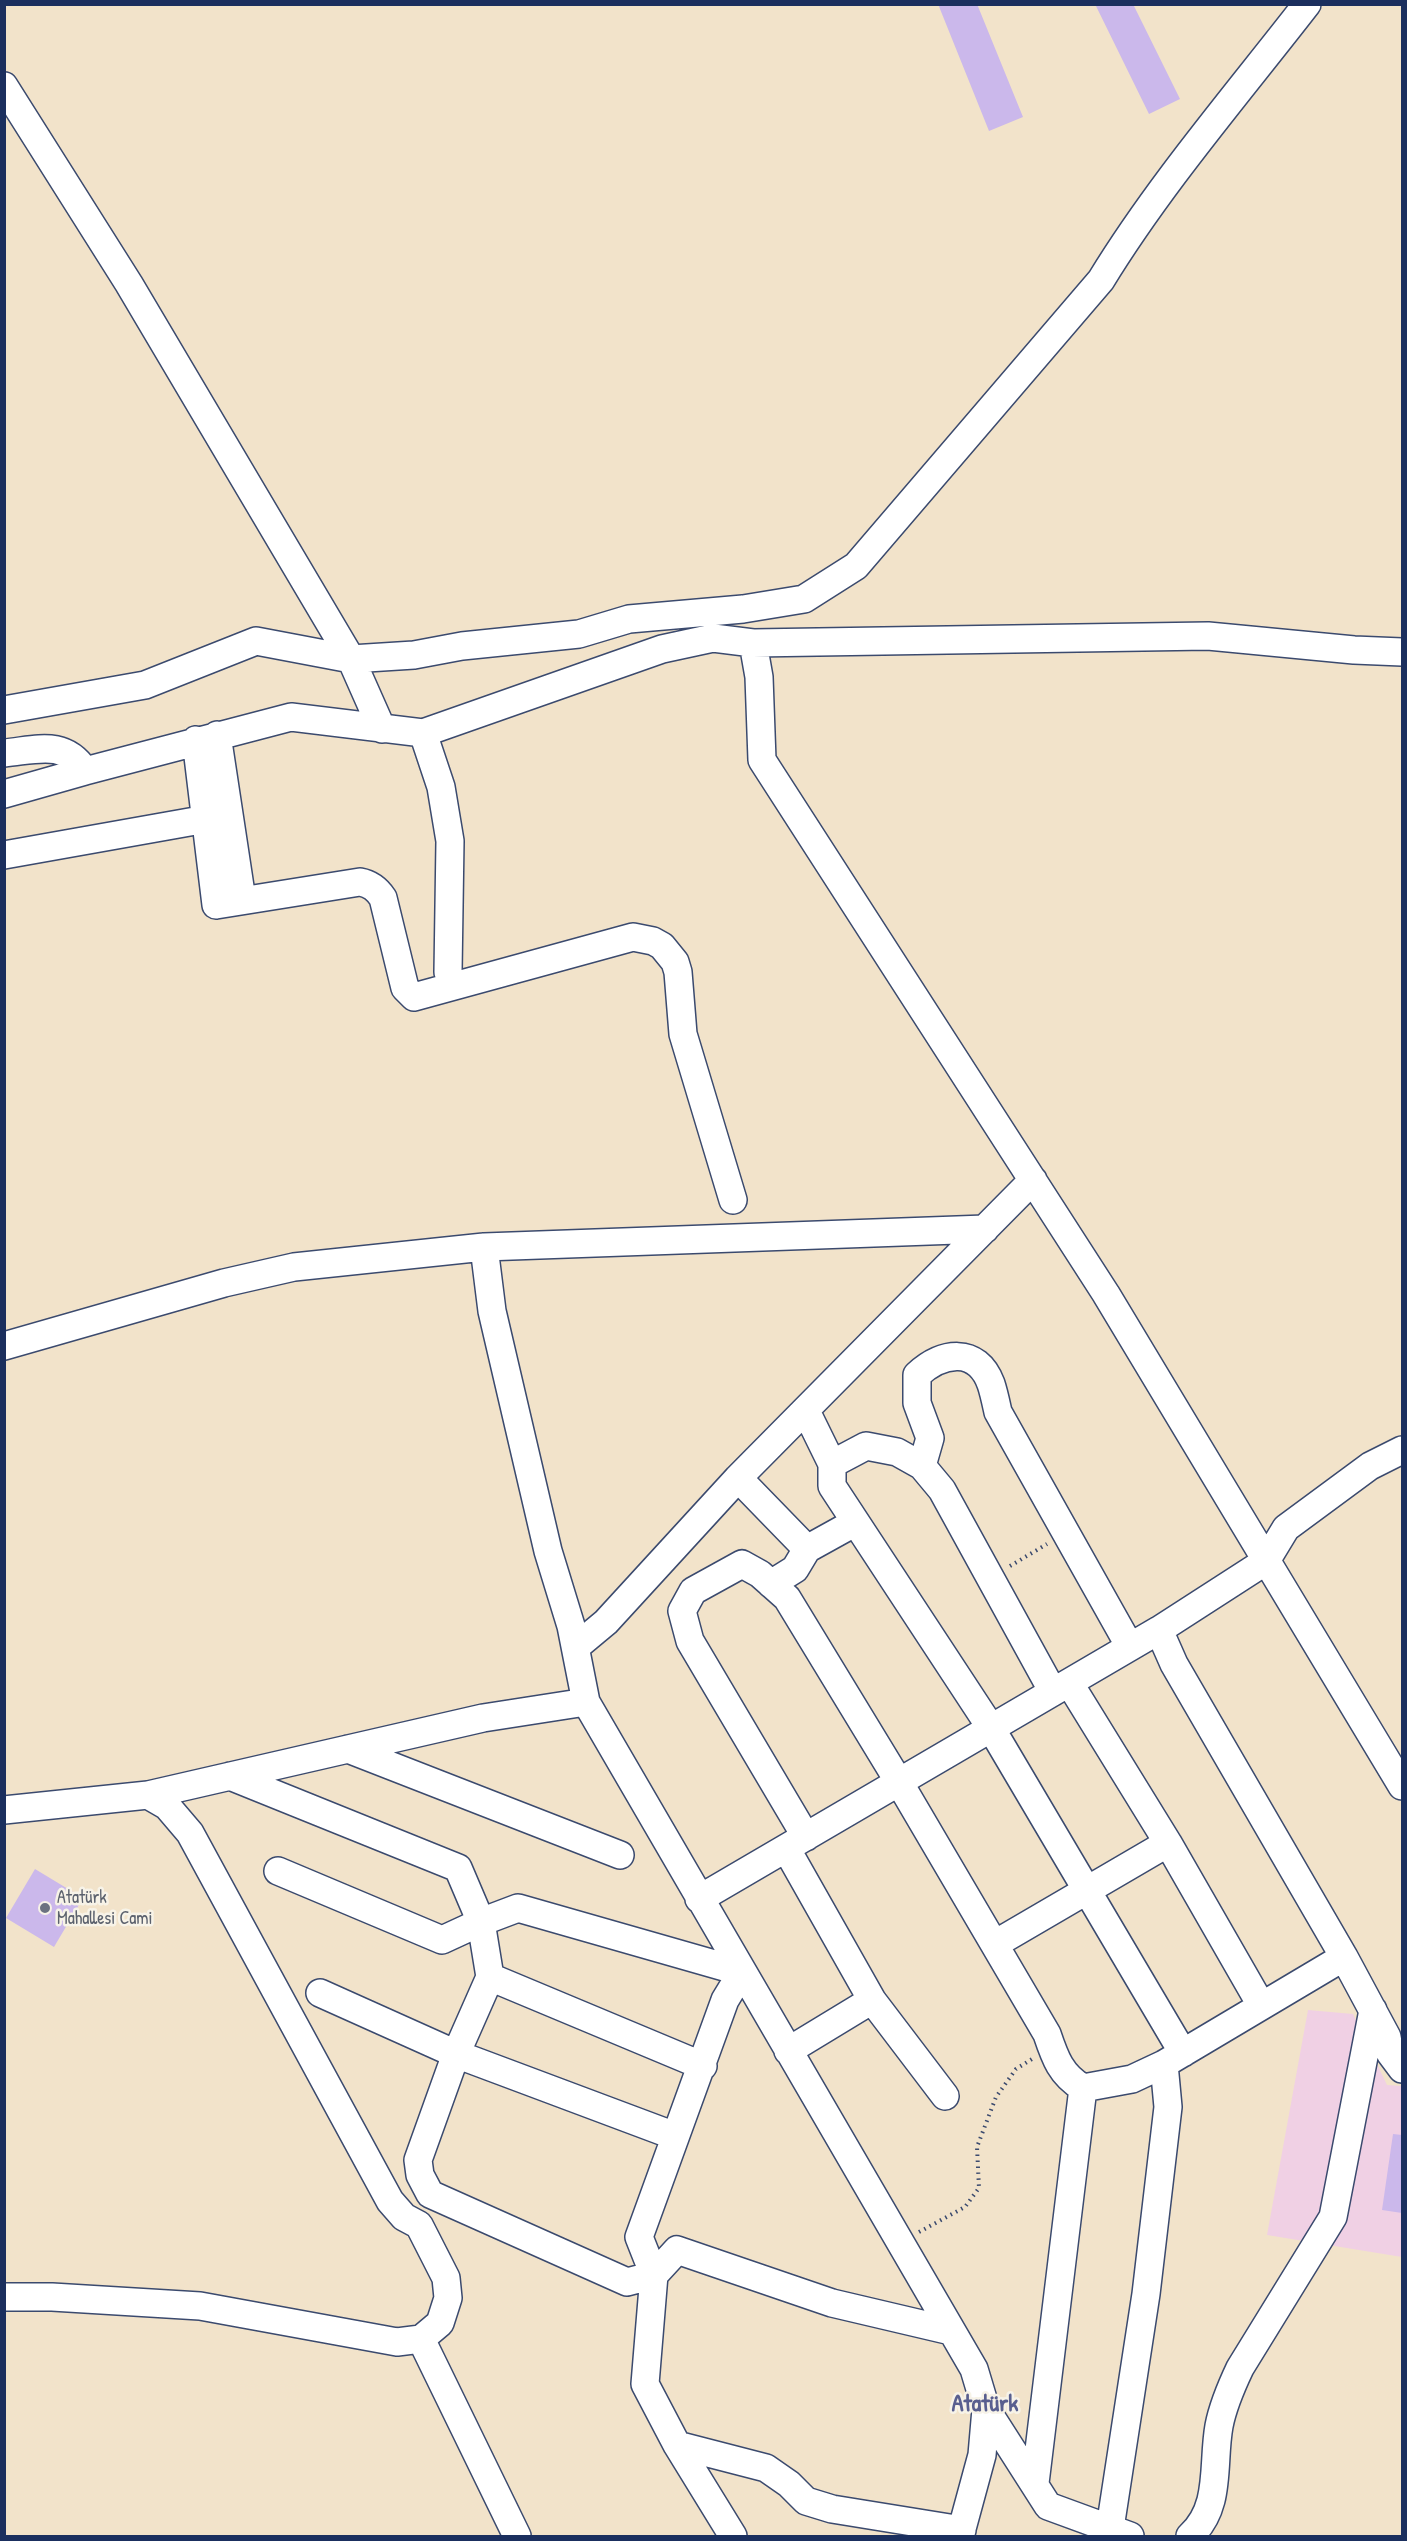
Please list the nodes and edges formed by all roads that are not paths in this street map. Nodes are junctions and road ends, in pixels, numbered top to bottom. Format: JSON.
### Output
{"nodes":[{"id":1,"x":1306,"y":4,"type":"edge"},
{"id":2,"x":4,"y":86,"type":"edge"},
{"id":3,"x":753,"y":643,"type":"junction"},
{"id":4,"x":1402,"y":652,"type":"edge"},
{"id":5,"x":351,"y":659,"type":"junction"},
{"id":6,"x":4,"y":710,"type":"edge"},
{"id":7,"x":382,"y":729,"type":"junction"},
{"id":8,"x":423,"y":733,"type":"junction"},
{"id":9,"x":206,"y":738,"type":"junction"},
{"id":10,"x":4,"y":753,"type":"edge"},
{"id":11,"x":85,"y":771,"type":"junction"},
{"id":12,"x":4,"y":794,"type":"edge"},
{"id":13,"x":217,"y":817,"type":"junction"},
{"id":14,"x":4,"y":855,"type":"edge"},
{"id":15,"x":448,"y":972,"type":"dead end"},
{"id":16,"x":1033,"y":1180,"type":"junction"},
{"id":17,"x":733,"y":1200,"type":"dead end"},
{"id":18,"x":985,"y":1229,"type":"junction"},
{"id":19,"x":484,"y":1247,"type":"junction"},
{"id":20,"x":4,"y":1346,"type":"edge"},
{"id":21,"x":806,"y":1411,"type":"junction"},
{"id":22,"x":1402,"y":1450,"type":"edge"},
{"id":23,"x":832,"y":1464,"type":"junction"},
{"id":24,"x":922,"y":1466,"type":"junction"},
{"id":25,"x":738,"y":1478,"type":"junction"},
{"id":26,"x":854,"y":1523,"type":"junction"},
{"id":27,"x":807,"y":1549,"type":"junction"},
{"id":28,"x":1266,"y":1561,"type":"junction"},
{"id":29,"x":771,"y":1584,"type":"junction"},
{"id":30,"x":1159,"y":1630,"type":"junction"},
{"id":31,"x":576,"y":1647,"type":"junction"},
{"id":32,"x":1130,"y":1647,"type":"junction"},
{"id":33,"x":1061,"y":1688,"type":"junction"},
{"id":34,"x":586,"y":1702,"type":"junction"},
{"id":35,"x":991,"y":1728,"type":"junction"},
{"id":36,"x":348,"y":1749,"type":"junction"},
{"id":37,"x":230,"y":1776,"type":"junction"},
{"id":38,"x":899,"y":1782,"type":"junction"},
{"id":39,"x":1402,"y":1786,"type":"edge"},
{"id":40,"x":148,"y":1795,"type":"junction"},
{"id":41,"x":4,"y":1810,"type":"edge"},
{"id":42,"x":796,"y":1842,"type":"junction"},
{"id":43,"x":1168,"y":1843,"type":"junction"},
{"id":44,"x":620,"y":1856,"type":"dead end"},
{"id":45,"x":278,"y":1871,"type":"dead end"},
{"id":46,"x":1087,"y":1890,"type":"junction"},
{"id":47,"x":699,"y":1899,"type":"junction"},
{"id":48,"x":481,"y":1922,"type":"junction"},
{"id":49,"x":994,"y":1944,"type":"junction"},
{"id":50,"x":1344,"y":1957,"type":"junction"},
{"id":51,"x":742,"y":1972,"type":"junction"},
{"id":52,"x":490,"y":1977,"type":"junction"},
{"id":53,"x":320,"y":1993,"type":"dead end"},
{"id":54,"x":872,"y":2000,"type":"junction"},
{"id":55,"x":1262,"y":2005,"type":"junction"},
{"id":56,"x":1373,"y":2010,"type":"junction"},
{"id":57,"x":788,"y":2051,"type":"junction"},
{"id":58,"x":456,"y":2054,"type":"junction"},
{"id":59,"x":1174,"y":2058,"type":"junction"},
{"id":60,"x":703,"y":2066,"type":"junction"},
{"id":61,"x":1402,"y":2069,"type":"edge"},
{"id":62,"x":1083,"y":2088,"type":"junction"},
{"id":63,"x":945,"y":2096,"type":"dead end"},
{"id":64,"x":675,"y":2136,"type":"junction"},
{"id":65,"x":654,"y":2275,"type":"junction"},
{"id":66,"x":4,"y":2297,"type":"edge"},
{"id":67,"x":951,"y":2331,"type":"junction"},
{"id":68,"x":421,"y":2339,"type":"junction"},
{"id":69,"x":986,"y":2409,"type":"junction"},
{"id":70,"x":676,"y":2445,"type":"junction"},
{"id":71,"x":1035,"y":2483,"type":"junction"},
{"id":72,"x":1120,"y":2532,"type":"edge"},
{"id":73,"x":961,"y":2533,"type":"edge"},
{"id":74,"x":517,"y":2536,"type":"edge"},
{"id":75,"x":733,"y":2536,"type":"edge"},
{"id":76,"x":1190,"y":2536,"type":"edge"}],
"edges":[{"from":1,"to":5,"type":"street"},
{"from":2,"to":5,"type":"street"},
{"from":3,"to":4,"type":"street"},
{"from":3,"to":8,"type":"street"},
{"from":3,"to":16,"type":"street"},
{"from":5,"to":6,"type":"street"},
{"from":5,"to":7,"type":"street"},
{"from":7,"to":8,"type":"street"},
{"from":7,"to":9,"type":"street"},
{"from":8,"to":15,"type":"street"},
{"from":9,"to":11,"type":"street"},
{"from":9,"to":13,"type":"street"},
{"from":10,"to":11,"type":"street"},
{"from":11,"to":12,"type":"street"},
{"from":13,"to":14,"type":"street"},
{"from":13,"to":17,"type":"street"},
{"from":16,"to":18,"type":"street"},
{"from":16,"to":28,"type":"street"},
{"from":18,"to":19,"type":"street"},
{"from":18,"to":21,"type":"street"},
{"from":19,"to":20,"type":"street"},
{"from":19,"to":31,"type":"street"},
{"from":21,"to":23,"type":"street"},
{"from":21,"to":25,"type":"street"},
{"from":22,"to":28,"type":"street"},
{"from":23,"to":24,"type":"street"},
{"from":23,"to":26,"type":"street"},
{"from":24,"to":32,"type":"street"},
{"from":24,"to":33,"type":"street"},
{"from":25,"to":27,"type":"street"},
{"from":25,"to":31,"type":"street"},
{"from":26,"to":27,"type":"street"},
{"from":26,"to":35,"type":"street"},
{"from":27,"to":29,"type":"street"},
{"from":28,"to":30,"type":"street"},
{"from":28,"to":39,"type":"street"},
{"from":29,"to":38,"type":"street"},
{"from":29,"to":42,"type":"street"},
{"from":30,"to":32,"type":"street"},
{"from":30,"to":50,"type":"street"},
{"from":31,"to":34,"type":"street"},
{"from":32,"to":33,"type":"street"},
{"from":33,"to":35,"type":"street"},
{"from":33,"to":43,"type":"street"},
{"from":34,"to":36,"type":"street"},
{"from":34,"to":47,"type":"street"},
{"from":35,"to":38,"type":"street"},
{"from":35,"to":46,"type":"street"},
{"from":36,"to":37,"type":"street"},
{"from":36,"to":44,"type":"street"},
{"from":37,"to":40,"type":"street"},
{"from":37,"to":48,"type":"street"},
{"from":38,"to":42,"type":"street"},
{"from":38,"to":49,"type":"street"},
{"from":40,"to":41,"type":"street"},
{"from":40,"to":68,"type":"street"},
{"from":42,"to":47,"type":"street"},
{"from":42,"to":54,"type":"street"},
{"from":43,"to":46,"type":"street"},
{"from":43,"to":55,"type":"street"},
{"from":45,"to":48,"type":"street"},
{"from":46,"to":49,"type":"street"},
{"from":46,"to":59,"type":"street"},
{"from":47,"to":51,"type":"street"},
{"from":48,"to":51,"type":"street"},
{"from":48,"to":52,"type":"street"},
{"from":49,"to":62,"type":"street"},
{"from":50,"to":55,"type":"street"},
{"from":50,"to":56,"type":"street"},
{"from":51,"to":57,"type":"street"},
{"from":51,"to":60,"type":"street"},
{"from":52,"to":58,"type":"street"},
{"from":52,"to":60,"type":"street"},
{"from":53,"to":58,"type":"street"},
{"from":54,"to":57,"type":"street"},
{"from":54,"to":63,"type":"street"},
{"from":55,"to":59,"type":"street"},
{"from":56,"to":61,"type":"street"},
{"from":56,"to":76,"type":"street"},
{"from":57,"to":67,"type":"street"},
{"from":58,"to":64,"type":"street"},
{"from":58,"to":65,"type":"street"},
{"from":59,"to":62,"type":"street"},
{"from":59,"to":72,"type":"street"},
{"from":60,"to":64,"type":"street"},
{"from":62,"to":71,"type":"street"},
{"from":64,"to":65,"type":"street"},
{"from":65,"to":67,"type":"street"},
{"from":65,"to":70,"type":"street"},
{"from":66,"to":68,"type":"street"},
{"from":67,"to":69,"type":"street"},
{"from":68,"to":74,"type":"street"},
{"from":69,"to":71,"type":"street"},
{"from":69,"to":73,"type":"street"},
{"from":70,"to":73,"type":"street"},
{"from":70,"to":75,"type":"street"},
{"from":71,"to":72,"type":"street"}]}
